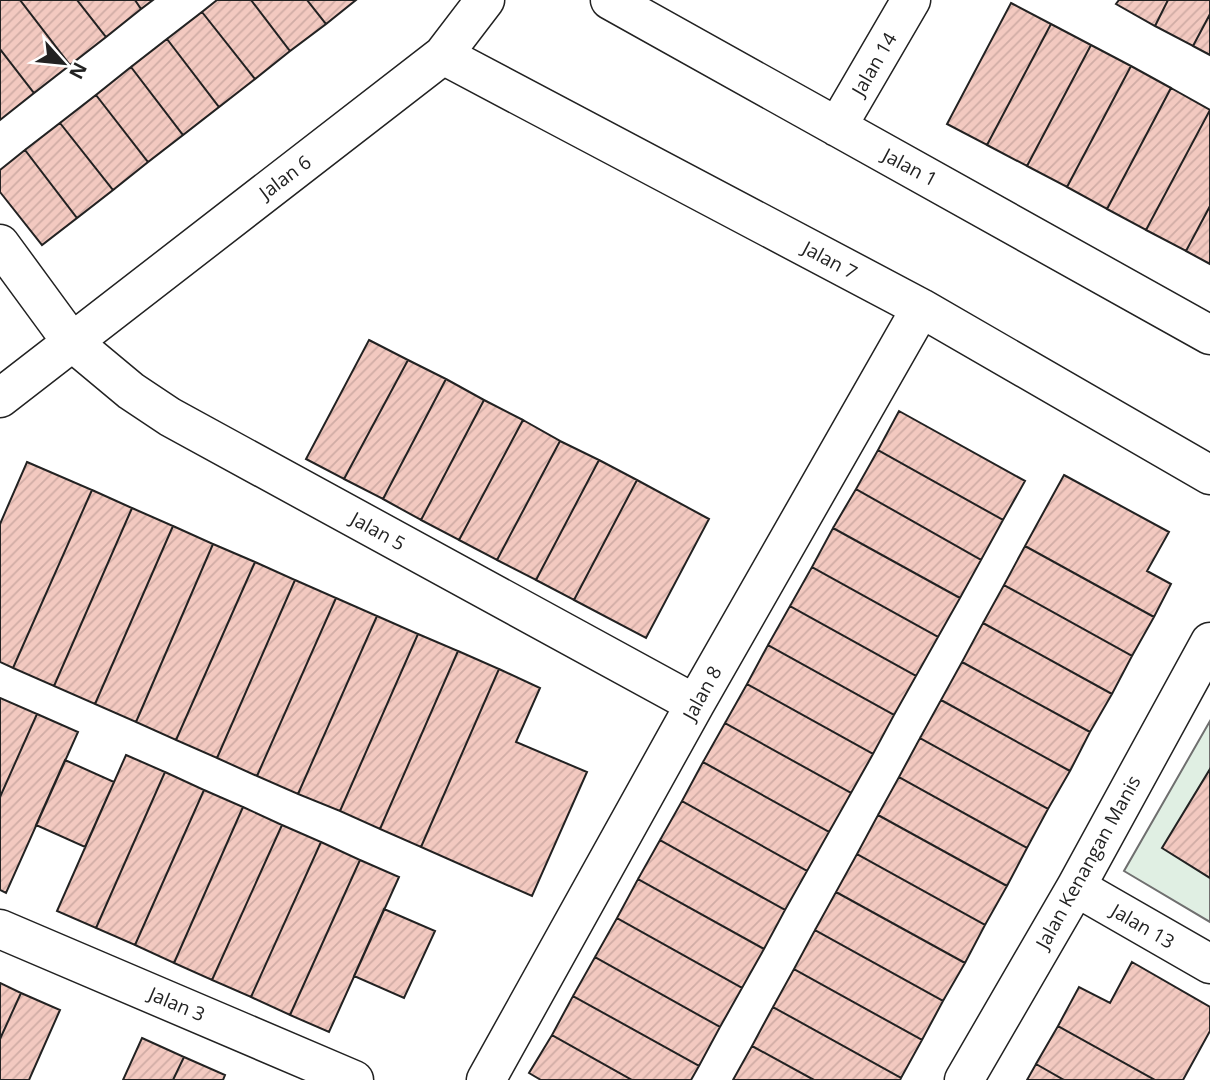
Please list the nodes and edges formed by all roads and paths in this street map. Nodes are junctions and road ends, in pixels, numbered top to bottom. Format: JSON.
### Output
{"nodes":[{"id":1,"x":485,"y":0,"type":"edge"},
{"id":2,"x":610,"y":0,"type":"edge"},
{"id":3,"x":911,"y":0,"type":"edge"},
{"id":4,"x":443,"y":55,"type":"junction"},
{"id":5,"x":837,"y":127,"type":"junction"},
{"id":6,"x":0,"y":244,"type":"edge"},
{"id":7,"x":921,"y":308,"type":"junction"},
{"id":8,"x":1210,"y":335,"type":"edge"},
{"id":9,"x":71,"y":341,"type":"junction"},
{"id":10,"x":0,"y":398,"type":"edge"},
{"id":11,"x":1210,"y":475,"type":"edge"},
{"id":12,"x":1210,"y":642,"type":"edge"},
{"id":13,"x":695,"y":704,"type":"junction"},
{"id":14,"x":1076,"y":887,"type":"junction"},
{"id":15,"x":0,"y":929,"type":"edge"},
{"id":16,"x":1210,"y":964,"type":"edge"},
{"id":17,"x":354,"y":1080,"type":"edge"},
{"id":18,"x":486,"y":1080,"type":"edge"},
{"id":19,"x":964,"y":1080,"type":"edge"}],
"edges":[{"from":1,"to":4,"type":"street","name":"Jalan 6"},
{"from":2,"to":5,"type":"street","name":"Jalan 1"},
{"from":3,"to":5,"type":"street","name":"Jalan 14"},
{"from":4,"to":7,"type":"street","name":"Jalan 7"},
{"from":4,"to":9,"type":"street","name":"Jalan 6"},
{"from":5,"to":8,"type":"street","name":"Jalan 1"},
{"from":6,"to":9,"type":"street"},
{"from":7,"to":11,"type":"street","name":"Jalan 7"},
{"from":7,"to":13,"type":"street","name":"Jalan 8"},
{"from":9,"to":10,"type":"street","name":"Jalan 6"},
{"from":9,"to":13,"type":"street","name":"Jalan 5"},
{"from":12,"to":14,"type":"street","name":"Jalan Kenangan Manis"},
{"from":13,"to":18,"type":"street","name":"Jalan 8"},
{"from":14,"to":16,"type":"street","name":"Jalan 13"},
{"from":14,"to":19,"type":"street","name":"Jalan Kenangan Manis"},
{"from":15,"to":17,"type":"street","name":"Jalan 3"}]}
